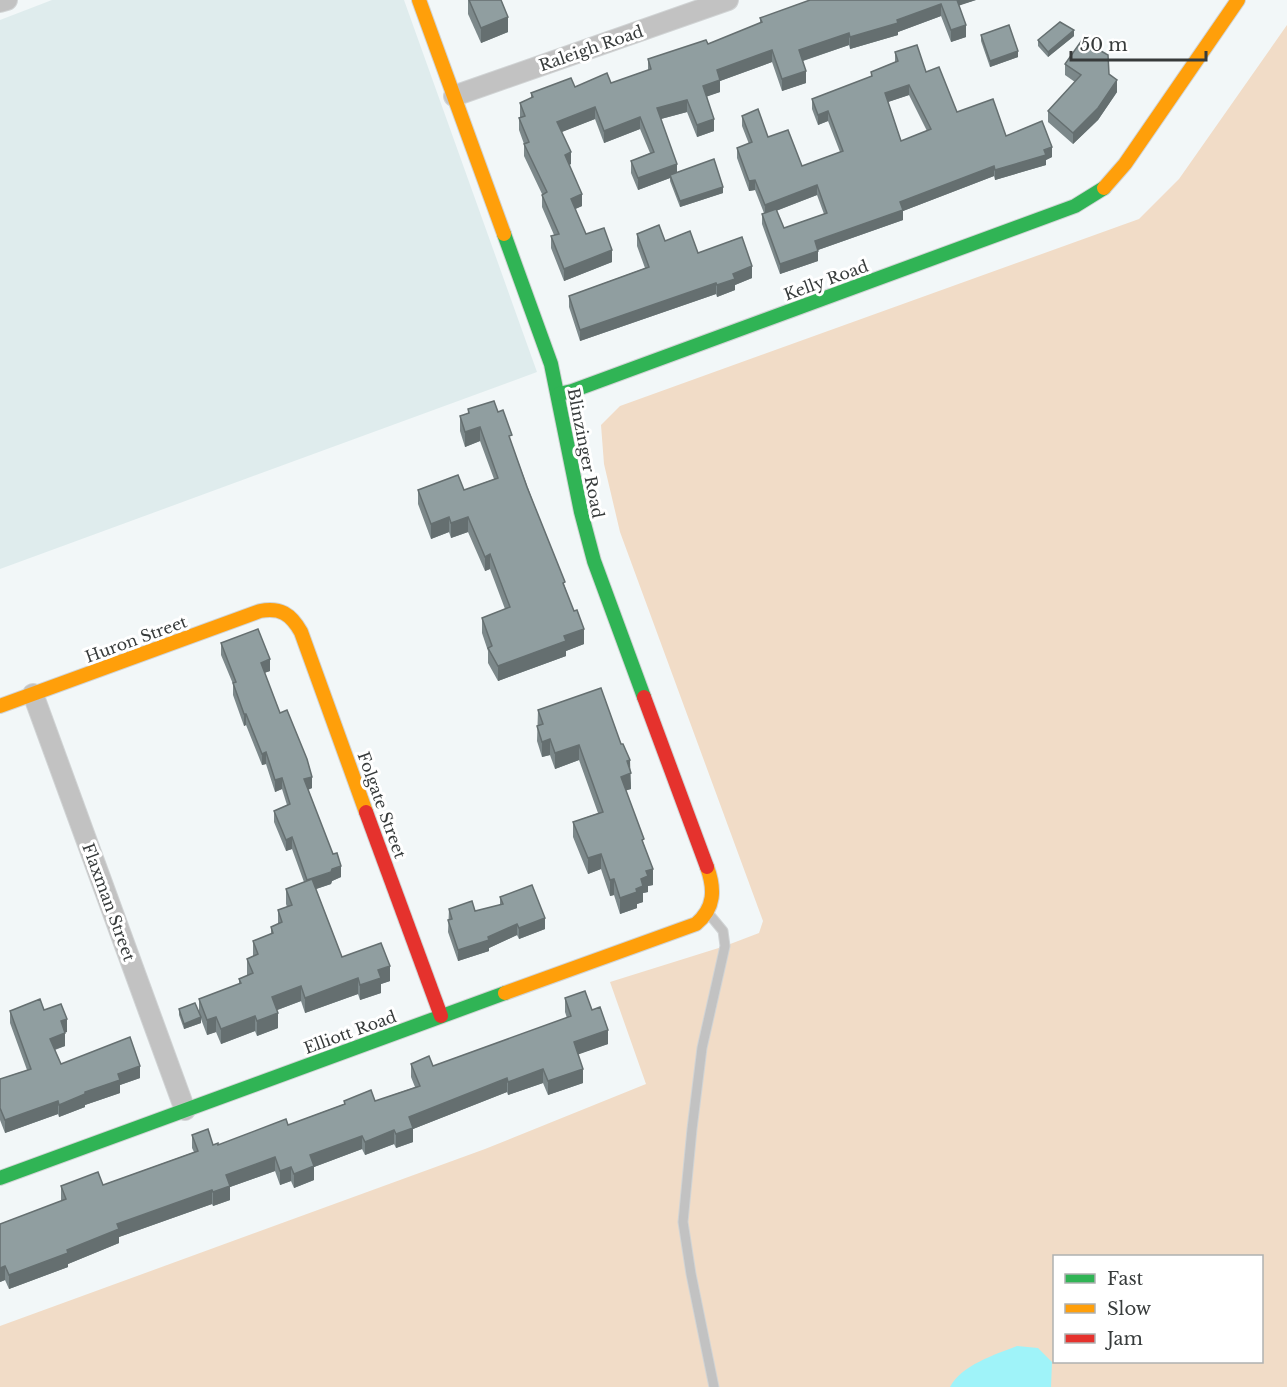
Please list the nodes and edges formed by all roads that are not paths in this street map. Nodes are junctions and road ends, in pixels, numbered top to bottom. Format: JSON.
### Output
{"nodes":[{"id":1,"x":7,"y":0,"type":"edge"},
{"id":2,"x":419,"y":0,"type":"edge"},
{"id":3,"x":728,"y":0,"type":"edge"},
{"id":4,"x":1238,"y":0,"type":"edge"},
{"id":5,"x":0,"y":2,"type":"edge"},
{"id":6,"x":454,"y":96,"type":"junction"},
{"id":7,"x":559,"y":394,"type":"junction"},
{"id":8,"x":284,"y":611,"type":"joint"},
{"id":9,"x":33,"y":694,"type":"junction"},
{"id":10,"x":0,"y":706,"type":"edge"},
{"id":11,"x":707,"y":912,"type":"junction"},
{"id":12,"x":441,"y":1016,"type":"junction"},
{"id":13,"x":185,"y":1110,"type":"junction"},
{"id":14,"x":0,"y":1178,"type":"edge"},
{"id":15,"x":714,"y":1387,"type":"edge"}],
"edges":[{"from":1,"to":5,"type":"street"},
{"from":2,"to":6,"type":"street","name":"Blinzinger Road"},
{"from":3,"to":6,"type":"street","name":"Raleigh Road"},
{"from":4,"to":7,"type":"street","name":"Kelly Road"},
{"from":6,"to":7,"type":"street","name":"Blinzinger Road"},
{"from":7,"to":11,"type":"street","name":"Blinzinger Road"},
{"from":8,"to":9,"type":"street","name":"Huron Street"},
{"from":8,"to":12,"type":"street","name":"Folgate Street"},
{"from":9,"to":10,"type":"street","name":"Huron Street"},
{"from":9,"to":13,"type":"street","name":"Flaxman Street"},
{"from":11,"to":12,"type":"street","name":"Elliott Road"},
{"from":11,"to":15,"type":"lane"},
{"from":12,"to":13,"type":"street","name":"Elliott Road"},
{"from":13,"to":14,"type":"street","name":"Elliott Road"}]}
